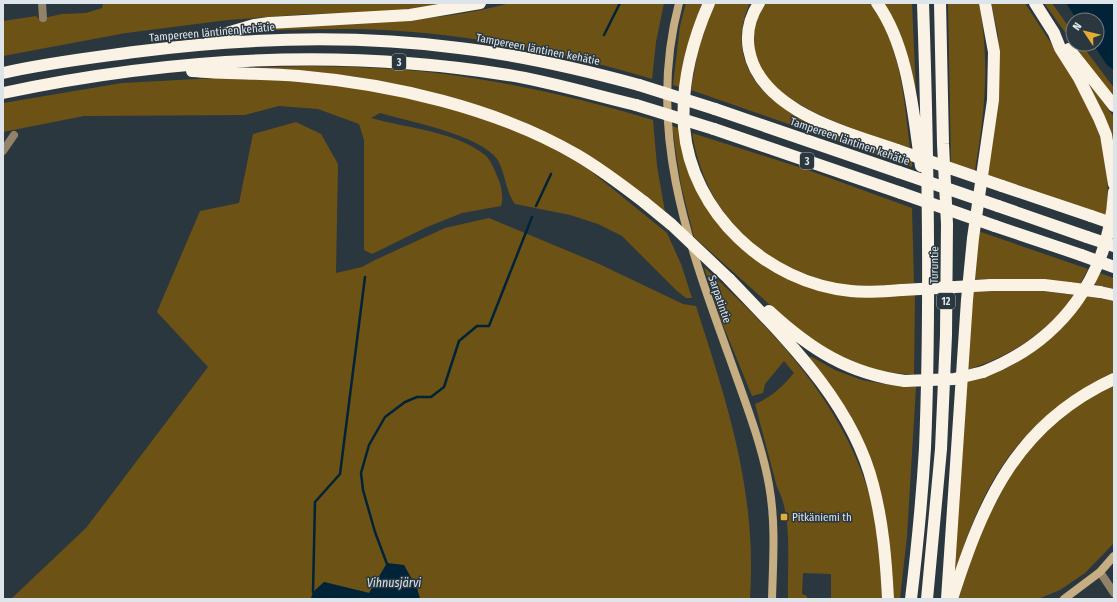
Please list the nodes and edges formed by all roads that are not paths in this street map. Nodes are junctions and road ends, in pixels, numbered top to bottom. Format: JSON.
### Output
{"nodes":[{"id":1,"x":42,"y":3,"type":"edge"},
{"id":2,"x":480,"y":3,"type":"edge"},
{"id":3,"x":679,"y":3,"type":"edge"},
{"id":4,"x":708,"y":3,"type":"edge"},
{"id":5,"x":758,"y":3,"type":"edge"},
{"id":6,"x":877,"y":3,"type":"edge"},
{"id":7,"x":923,"y":3,"type":"edge"},
{"id":8,"x":940,"y":3,"type":"edge"},
{"id":9,"x":985,"y":3,"type":"edge"},
{"id":10,"x":1035,"y":3,"type":"edge"},
{"id":11,"x":43,"y":18,"type":"dead end"},
{"id":12,"x":1054,"y":33,"type":"junction"},
{"id":13,"x":182,"y":46,"type":"junction"},
{"id":14,"x":157,"y":68,"type":"junction"},
{"id":15,"x":3,"y":73,"type":"edge"},
{"id":16,"x":3,"y":93,"type":"edge"},
{"id":17,"x":1114,"y":106,"type":"edge"},
{"id":18,"x":14,"y":135,"type":"dead end"},
{"id":19,"x":3,"y":151,"type":"edge"},
{"id":20,"x":1114,"y":184,"type":"edge"},
{"id":21,"x":1114,"y":192,"type":"edge"},
{"id":22,"x":929,"y":221,"type":"junction"},
{"id":23,"x":1114,"y":224,"type":"edge"},
{"id":24,"x":1114,"y":246,"type":"edge"},
{"id":25,"x":1114,"y":267,"type":"edge"},
{"id":26,"x":730,"y":279,"type":"junction"},
{"id":27,"x":1114,"y":295,"type":"edge"},
{"id":28,"x":1114,"y":379,"type":"edge"},
{"id":29,"x":1114,"y":556,"type":"edge"},
{"id":30,"x":1100,"y":572,"type":"junction"},
{"id":31,"x":1114,"y":594,"type":"edge"},
{"id":32,"x":772,"y":599,"type":"edge"},
{"id":33,"x":888,"y":599,"type":"edge"},
{"id":34,"x":911,"y":599,"type":"edge"},
{"id":35,"x":927,"y":599,"type":"edge"},
{"id":36,"x":947,"y":599,"type":"edge"},
{"id":37,"x":952,"y":599,"type":"edge"},
{"id":38,"x":1064,"y":599,"type":"edge"}],
"edges":[{"from":1,"to":11,"type":"street"},
{"from":2,"to":13,"type":"highway"},
{"from":3,"to":32,"type":"main road","name":"Sarpatintie"},
{"from":4,"to":27,"type":"highway","bridge":true},
{"from":5,"to":23,"type":"highway","bridge":true},
{"from":6,"to":22,"type":"highway"},
{"from":7,"to":22,"type":"highway","name":"Turuntie","number":"12"},
{"from":8,"to":35,"type":"highway","name":"Turuntie","number":"12"},
{"from":9,"to":36,"type":"highway"},
{"from":10,"to":12,"type":"highway"},
{"from":12,"to":17,"type":"highway"},
{"from":12,"to":20,"type":"highway"},
{"from":13,"to":15,"type":"highway","name":"Tampereen läntinen kehätie","number":"3"},
{"from":13,"to":24,"type":"highway","name":"Tampereen läntinen kehätie","number":"3","bridge":true},
{"from":14,"to":16,"type":"highway","number":"3"},
{"from":14,"to":25,"type":"highway","number":"3","bridge":true},
{"from":14,"to":26,"type":"highway","bridge":true},
{"from":18,"to":19,"type":"street"},
{"from":21,"to":26,"type":"highway","bridge":true},
{"from":22,"to":34,"type":"highway","name":"Turuntie","number":"12"},
{"from":26,"to":33,"type":"highway"},
{"from":28,"to":37,"type":"highway"},
{"from":29,"to":30,"type":"main road"},
{"from":30,"to":31,"type":"street"},
{"from":30,"to":38,"type":"main road"}]}
